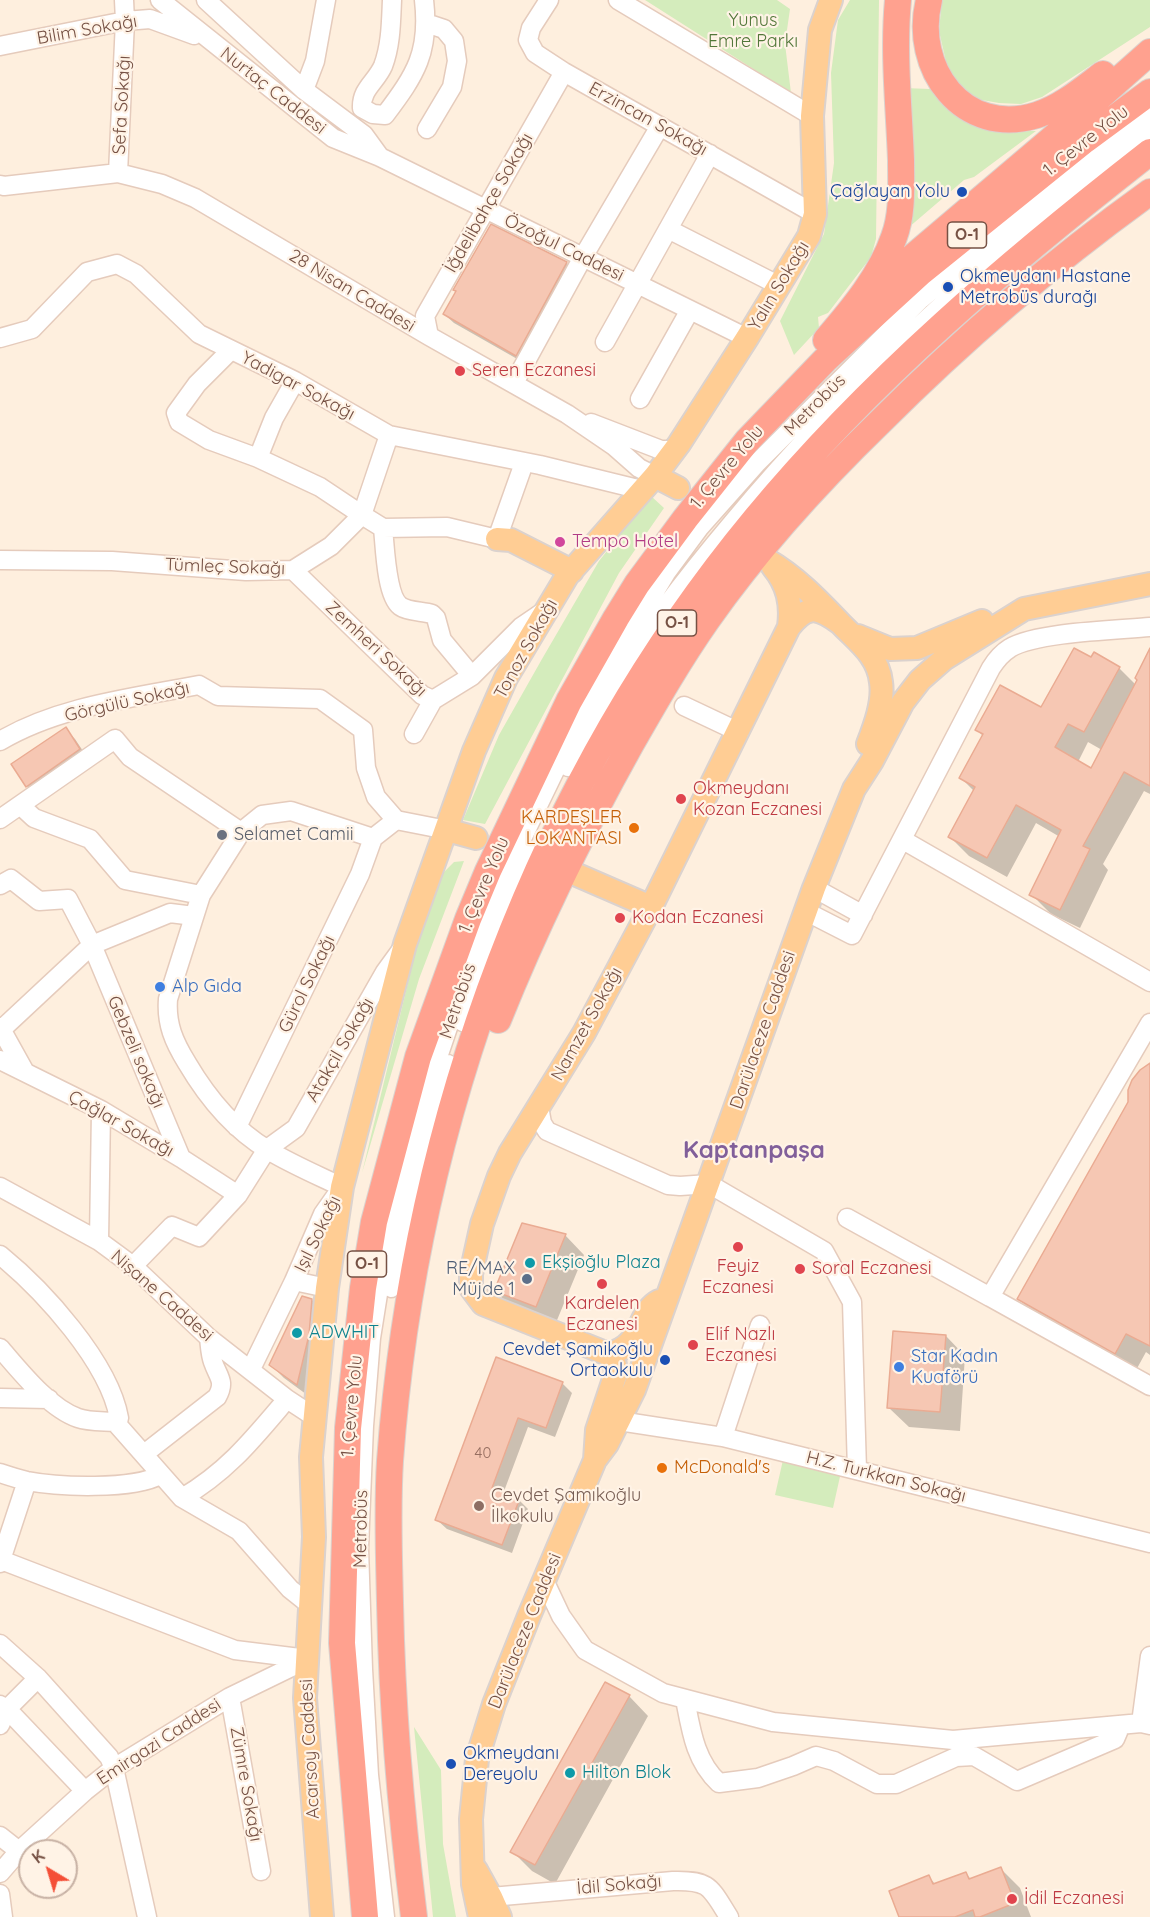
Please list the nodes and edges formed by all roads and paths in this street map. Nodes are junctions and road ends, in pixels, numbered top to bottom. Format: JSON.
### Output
{"nodes":[{"id":1,"x":124,"y":0,"type":"edge"},
{"id":2,"x":160,"y":0,"type":"edge"},
{"id":3,"x":206,"y":0,"type":"edge"},
{"id":4,"x":326,"y":0,"type":"edge"},
{"id":5,"x":392,"y":0,"type":"edge"},
{"id":6,"x":424,"y":0,"type":"edge"},
{"id":7,"x":549,"y":0,"type":"edge"},
{"id":8,"x":618,"y":0,"type":"edge"},
{"id":9,"x":831,"y":0,"type":"edge"},
{"id":10,"x":898,"y":0,"type":"edge"},
{"id":11,"x":910,"y":0,"type":"edge"},
{"id":12,"x":929,"y":0,"type":"edge"},
{"id":13,"x":125,"y":21,"type":"junction"},
{"id":14,"x":426,"y":23,"type":"junction"},
{"id":15,"x":207,"y":39,"type":"junction"},
{"id":16,"x":0,"y":46,"type":"edge"},
{"id":17,"x":1142,"y":52,"type":"edge"},
{"id":18,"x":564,"y":72,"type":"junction"},
{"id":19,"x":898,"y":79,"type":"junction"},
{"id":20,"x":304,"y":90,"type":"junction"},
{"id":21,"x":1150,"y":92,"type":"edge"},
{"id":22,"x":812,"y":116,"type":"junction"},
{"id":23,"x":1150,"y":116,"type":"edge"},
{"id":24,"x":660,"y":126,"type":"junction"},
{"id":25,"x":427,"y":129,"type":"dead end"},
{"id":26,"x":1150,"y":132,"type":"edge"},
{"id":27,"x":1150,"y":152,"type":"edge"},
{"id":28,"x":710,"y":154,"type":"junction"},
{"id":29,"x":380,"y":157,"type":"junction"},
{"id":30,"x":118,"y":173,"type":"junction"},
{"id":31,"x":1,"y":185,"type":"edge"},
{"id":32,"x":1150,"y":192,"type":"edge"},
{"id":33,"x":485,"y":209,"type":"junction"},
{"id":34,"x":815,"y":214,"type":"junction"},
{"id":35,"x":668,"y":228,"type":"junction"},
{"id":36,"x":583,"y":257,"type":"junction"},
{"id":37,"x":637,"y":284,"type":"junction"},
{"id":38,"x":780,"y":286,"type":"junction"},
{"id":39,"x":690,"y":310,"type":"junction"},
{"id":40,"x":848,"y":315,"type":"junction"},
{"id":41,"x":3,"y":333,"type":"edge"},
{"id":42,"x":429,"y":336,"type":"junction"},
{"id":43,"x":747,"y":338,"type":"junction"},
{"id":44,"x":604,"y":342,"type":"dead end"},
{"id":45,"x":230,"y":351,"type":"junction"},
{"id":46,"x":295,"y":381,"type":"junction"},
{"id":47,"x":514,"y":383,"type":"junction"},
{"id":48,"x":794,"y":390,"type":"junction"},
{"id":49,"x":640,"y":399,"type":"dead end"},
{"id":50,"x":567,"y":414,"type":"junction"},
{"id":51,"x":389,"y":435,"type":"junction"},
{"id":52,"x":679,"y":444,"type":"junction"},
{"id":53,"x":258,"y":458,"type":"junction"},
{"id":54,"x":524,"y":463,"type":"junction"},
{"id":55,"x":649,"y":483,"type":"junction"},
{"id":56,"x":678,"y":488,"type":"dead end"},
{"id":57,"x":362,"y":515,"type":"junction"},
{"id":58,"x":383,"y":528,"type":"junction"},
{"id":59,"x":497,"y":539,"type":"junction"},
{"id":60,"x":0,"y":560,"type":"edge"},
{"id":61,"x":293,"y":570,"type":"junction"},
{"id":62,"x":568,"y":575,"type":"junction"},
{"id":63,"x":1150,"y":584,"type":"edge"},
{"id":64,"x":547,"y":609,"type":"junction"},
{"id":65,"x":1024,"y":609,"type":"junction"},
{"id":66,"x":789,"y":627,"type":"junction"},
{"id":67,"x":1150,"y":627,"type":"edge"},
{"id":68,"x":847,"y":629,"type":"junction"},
{"id":69,"x":472,"y":676,"type":"junction"},
{"id":70,"x":433,"y":700,"type":"junction"},
{"id":71,"x":684,"y":706,"type":"dead end"},
{"id":72,"x":739,"y":732,"type":"junction"},
{"id":73,"x":414,"y":734,"type":"dead end"},
{"id":74,"x":0,"y":741,"type":"edge"},
{"id":75,"x":854,"y":789,"type":"junction"},
{"id":76,"x":21,"y":806,"type":"junction"},
{"id":77,"x":0,"y":819,"type":"edge"},
{"id":78,"x":396,"y":820,"type":"junction"},
{"id":79,"x":447,"y":830,"type":"junction"},
{"id":80,"x":241,"y":832,"type":"junction"},
{"id":81,"x":373,"y":838,"type":"junction"},
{"id":82,"x":476,"y":838,"type":"dead end"},
{"id":83,"x":903,"y":840,"type":"junction"},
{"id":84,"x":567,"y":871,"type":"dead end"},
{"id":85,"x":0,"y":885,"type":"edge"},
{"id":86,"x":814,"y":888,"type":"junction"},
{"id":87,"x":201,"y":896,"type":"junction"},
{"id":88,"x":651,"y":907,"type":"junction"},
{"id":89,"x":806,"y":911,"type":"junction"},
{"id":90,"x":863,"y":915,"type":"junction"},
{"id":91,"x":194,"y":916,"type":"junction"},
{"id":92,"x":405,"y":944,"type":"junction"},
{"id":93,"x":92,"y":945,"type":"junction"},
{"id":94,"x":1150,"y":982,"type":"edge"},
{"id":95,"x":1150,"y":1023,"type":"edge"},
{"id":96,"x":1,"y":1029,"type":"edge"},
{"id":97,"x":0,"y":1060,"type":"edge"},
{"id":98,"x":24,"y":1072,"type":"junction"},
{"id":99,"x":539,"y":1107,"type":"junction"},
{"id":100,"x":101,"y":1110,"type":"junction"},
{"id":101,"x":237,"y":1127,"type":"junction"},
{"id":102,"x":267,"y":1149,"type":"junction"},
{"id":103,"x":181,"y":1158,"type":"junction"},
{"id":104,"x":709,"y":1184,"type":"junction"},
{"id":105,"x":0,"y":1187,"type":"edge"},
{"id":106,"x":342,"y":1187,"type":"junction"},
{"id":107,"x":238,"y":1195,"type":"junction"},
{"id":108,"x":846,"y":1218,"type":"dead end"},
{"id":109,"x":420,"y":1238,"type":"junction"},
{"id":110,"x":99,"y":1241,"type":"junction"},
{"id":111,"x":0,"y":1255,"type":"edge"},
{"id":112,"x":133,"y":1266,"type":"junction"},
{"id":113,"x":294,"y":1281,"type":"junction"},
{"id":114,"x":327,"y":1288,"type":"junction"},
{"id":115,"x":990,"y":1297,"type":"junction"},
{"id":116,"x":665,"y":1298,"type":"junction"},
{"id":117,"x":760,"y":1325,"type":"dead end"},
{"id":118,"x":208,"y":1338,"type":"junction"},
{"id":119,"x":0,"y":1348,"type":"edge"},
{"id":120,"x":608,"y":1354,"type":"junction"},
{"id":121,"x":251,"y":1369,"type":"junction"},
{"id":122,"x":1150,"y":1386,"type":"edge"},
{"id":123,"x":0,"y":1398,"type":"edge"},
{"id":124,"x":50,"y":1399,"type":"junction"},
{"id":125,"x":287,"y":1399,"type":"junction"},
{"id":126,"x":316,"y":1418,"type":"junction"},
{"id":127,"x":619,"y":1421,"type":"junction"},
{"id":128,"x":116,"y":1422,"type":"junction"},
{"id":129,"x":723,"y":1437,"type":"junction"},
{"id":130,"x":144,"y":1455,"type":"junction"},
{"id":131,"x":595,"y":1460,"type":"junction"},
{"id":132,"x":857,"y":1470,"type":"junction"},
{"id":133,"x":0,"y":1473,"type":"edge"},
{"id":134,"x":160,"y":1474,"type":"junction"},
{"id":135,"x":27,"y":1481,"type":"junction"},
{"id":136,"x":182,"y":1498,"type":"junction"},
{"id":137,"x":1150,"y":1543,"type":"edge"},
{"id":138,"x":1,"y":1562,"type":"edge"},
{"id":139,"x":544,"y":1580,"type":"junction"},
{"id":140,"x":310,"y":1605,"type":"junction"},
{"id":141,"x":0,"y":1644,"type":"edge"},
{"id":142,"x":1150,"y":1656,"type":"edge"},
{"id":143,"x":308,"y":1659,"type":"junction"},
{"id":144,"x":38,"y":1678,"type":"junction"},
{"id":145,"x":230,"y":1698,"type":"junction"},
{"id":146,"x":686,"y":1699,"type":"junction"},
{"id":147,"x":2,"y":1713,"type":"edge"},
{"id":148,"x":1145,"y":1724,"type":"edge"},
{"id":149,"x":1121,"y":1725,"type":"junction"},
{"id":150,"x":114,"y":1768,"type":"junction"},
{"id":151,"x":85,"y":1791,"type":"junction"},
{"id":152,"x":0,"y":1836,"type":"edge"},
{"id":153,"x":32,"y":1839,"type":"edge"},
{"id":154,"x":18,"y":1850,"type":"edge"},
{"id":155,"x":18,"y":1852,"type":"edge"},
{"id":156,"x":261,"y":1871,"type":"dead end"},
{"id":157,"x":0,"y":1873,"type":"edge"},
{"id":158,"x":0,"y":1894,"type":"edge"},
{"id":159,"x":487,"y":1908,"type":"edge"},
{"id":160,"x":3,"y":1917,"type":"edge"},
{"id":161,"x":147,"y":1917,"type":"edge"},
{"id":162,"x":322,"y":1917,"type":"edge"},
{"id":163,"x":330,"y":1917,"type":"edge"},
{"id":164,"x":365,"y":1917,"type":"edge"},
{"id":165,"x":385,"y":1917,"type":"edge"},
{"id":166,"x":395,"y":1917,"type":"edge"},
{"id":167,"x":414,"y":1917,"type":"edge"},
{"id":168,"x":729,"y":1917,"type":"edge"}],
"edges":[{"from":1,"to":13,"type":"street","name":"Sefa Sokağı"},
{"from":2,"to":15,"type":"street","name":"Nurtaç Caddesi"},
{"from":3,"to":20,"type":"street","name":"Nurtaç Caddesi"},
{"from":4,"to":20,"type":"street"},
{"from":5,"to":14,"type":"street"},
{"from":6,"to":14,"type":"street"},
{"from":7,"to":18,"type":"street","name":"Erzincan Sokağı"},
{"from":8,"to":22,"type":"street"},
{"from":9,"to":22,"type":"main road","name":"Yalın Sokağı"},
{"from":10,"to":19,"type":"highway"},
{"from":11,"to":19,"type":"highway"},
{"from":12,"to":17,"type":"highway"},
{"from":13,"to":15,"type":"street","name":"Bilim Sokağı"},
{"from":13,"to":16,"type":"street","name":"Bilim Sokağı"},
{"from":13,"to":30,"type":"street","name":"Sefa Sokağı"},
{"from":14,"to":25,"type":"street"},
{"from":15,"to":29,"type":"street","name":"Nurtaç Caddesi"},
{"from":17,"to":40,"type":"highway"},
{"from":18,"to":24,"type":"street","name":"Erzincan Sokağı"},
{"from":18,"to":33,"type":"street","name":"İğdelibahçe Sokağı"},
{"from":19,"to":40,"type":"highway"},
{"from":20,"to":29,"type":"street","name":"Nurtaç Caddesi"},
{"from":21,"to":48,"type":"highway","name":"1. Çevre Yolu","number":"O-1"},
{"from":22,"to":34,"type":"main road","name":"Yalın Sokağı"},
{"from":23,"to":165,"type":"street","name":"Metrobüs"},
{"from":24,"to":28,"type":"street","name":"Erzincan Sokağı"},
{"from":24,"to":36,"type":"street"},
{"from":26,"to":166,"type":"street","name":"Metrobüs"},
{"from":27,"to":109,"type":"highway","number":"O-1"},
{"from":28,"to":34,"type":"street","name":"Erzincan Sokağı"},
{"from":28,"to":35,"type":"street"},
{"from":29,"to":33,"type":"street","name":"Özoğul Caddesi"},
{"from":30,"to":31,"type":"street","name":"28 Nisan Caddesi"},
{"from":30,"to":42,"type":"street","name":"28 Nisan Caddesi"},
{"from":32,"to":109,"type":"highway"},
{"from":33,"to":36,"type":"street","name":"Özoğul Caddesi"},
{"from":33,"to":42,"type":"street","name":"İğdelibahçe Sokağı"},
{"from":34,"to":38,"type":"main road","name":"Yalın Sokağı"},
{"from":35,"to":37,"type":"street"},
{"from":35,"to":38,"type":"street"},
{"from":36,"to":37,"type":"street","name":"Özoğul Caddesi"},
{"from":36,"to":47,"type":"street"},
{"from":37,"to":39,"type":"street","name":"Özoğul Caddesi"},
{"from":37,"to":44,"type":"street"},
{"from":38,"to":43,"type":"main road","name":"Yalın Sokağı"},
{"from":39,"to":43,"type":"street","name":"Özoğul Caddesi"},
{"from":39,"to":49,"type":"street"},
{"from":40,"to":48,"type":"highway"},
{"from":41,"to":45,"type":"street","name":"Yadigar Sokağı"},
{"from":42,"to":47,"type":"street","name":"28 Nisan Caddesi"},
{"from":43,"to":52,"type":"main road","name":"Yalın Sokağı"},
{"from":45,"to":46,"type":"street","name":"Yadigar Sokağı"},
{"from":45,"to":53,"type":"street"},
{"from":46,"to":51,"type":"street","name":"Yadigar Sokağı"},
{"from":46,"to":53,"type":"street"},
{"from":47,"to":50,"type":"street","name":"28 Nisan Caddesi"},
{"from":48,"to":164,"type":"highway","name":"1. Çevre Yolu","number":"O-1"},
{"from":50,"to":52,"type":"street"},
{"from":50,"to":55,"type":"street","name":"28 Nisan Caddesi"},
{"from":51,"to":54,"type":"street","name":"Yadigar Sokağı"},
{"from":51,"to":57,"type":"street"},
{"from":52,"to":55,"type":"main road","name":"Yalın Sokağı"},
{"from":53,"to":57,"type":"street"},
{"from":54,"to":55,"type":"street","name":"Yadigar Sokağı"},
{"from":54,"to":59,"type":"street"},
{"from":55,"to":56,"type":"main road","name":"28 Nisan Caddesi"},
{"from":55,"to":62,"type":"main road","name":"Tonoz Sokağı"},
{"from":57,"to":58,"type":"street"},
{"from":57,"to":61,"type":"street","name":"Tümleç Sokağı"},
{"from":58,"to":59,"type":"street"},
{"from":58,"to":69,"type":"street"},
{"from":59,"to":62,"type":"main road"},
{"from":60,"to":61,"type":"street","name":"Tümleç Sokağı"},
{"from":61,"to":70,"type":"street","name":"Zemheri Sokağı"},
{"from":62,"to":64,"type":"main road","name":"Tonoz Sokağı"},
{"from":63,"to":65,"type":"main road","name":"Darülaceze Caddesi"},
{"from":64,"to":69,"type":"street","name":"Zemheri Sokağı"},
{"from":64,"to":79,"type":"main road","name":"Tonoz Sokağı"},
{"from":65,"to":68,"type":"main road"},
{"from":65,"to":75,"type":"main road","name":"Darülaceze Caddesi"},
{"from":66,"to":68,"type":"main road","name":"Namzet Sokağı"},
{"from":66,"to":68,"type":"main road","name":"Namzet Sokağı"},
{"from":66,"to":72,"type":"main road","name":"Namzet Sokağı"},
{"from":67,"to":83,"type":"street"},
{"from":68,"to":75,"type":"main road"},
{"from":69,"to":70,"type":"street","name":"Zemheri Sokağı"},
{"from":70,"to":73,"type":"street"},
{"from":71,"to":72,"type":"street"},
{"from":72,"to":88,"type":"main road","name":"Namzet Sokağı"},
{"from":74,"to":78,"type":"street","name":"Görgülü Sokağı"},
{"from":75,"to":86,"type":"main road","name":"Darülaceze Caddesi"},
{"from":76,"to":77,"type":"street"},
{"from":76,"to":80,"type":"street"},
{"from":76,"to":87,"type":"street"},
{"from":78,"to":79,"type":"street"},
{"from":78,"to":81,"type":"street"},
{"from":79,"to":82,"type":"main road"},
{"from":79,"to":92,"type":"main road","name":"Tonoz Sokağı"},
{"from":80,"to":81,"type":"street"},
{"from":80,"to":87,"type":"street"},
{"from":81,"to":101,"type":"street","name":"Gürol Sokağı"},
{"from":83,"to":90,"type":"street"},
{"from":83,"to":94,"type":"street"},
{"from":84,"to":88,"type":"main road"},
{"from":85,"to":93,"type":"street","name":"Gebzeli sokağı"},
{"from":86,"to":89,"type":"main road","name":"Darülaceze Caddesi"},
{"from":86,"to":90,"type":"street"},
{"from":87,"to":91,"type":"street"},
{"from":88,"to":99,"type":"main road","name":"Namzet Sokağı"},
{"from":89,"to":90,"type":"street"},
{"from":89,"to":104,"type":"main road","name":"Darülaceze Caddesi"},
{"from":91,"to":93,"type":"street"},
{"from":91,"to":101,"type":"street"},
{"from":92,"to":102,"type":"street","name":"Atakçil Sokağı"},
{"from":92,"to":106,"type":"main road","name":"Tonoz Sokağı"},
{"from":93,"to":96,"type":"street"},
{"from":93,"to":103,"type":"street","name":"Gebzeli sokağı"},
{"from":95,"to":115,"type":"street"},
{"from":96,"to":98,"type":"street"},
{"from":97,"to":98,"type":"street","name":"Çağlar Sokağı"},
{"from":98,"to":100,"type":"street","name":"Çağlar Sokağı"},
{"from":99,"to":104,"type":"street"},
{"from":99,"to":120,"type":"main road","name":"Namzet Sokağı"},
{"from":100,"to":103,"type":"street","name":"Çağlar Sokağı"},
{"from":100,"to":110,"type":"street"},
{"from":101,"to":102,"type":"street"},
{"from":102,"to":106,"type":"street"},
{"from":102,"to":107,"type":"street"},
{"from":103,"to":107,"type":"street","name":"Çağlar Sokağı"},
{"from":104,"to":116,"type":"main road","name":"Darülaceze Caddesi"},
{"from":104,"to":132,"type":"street"},
{"from":105,"to":110,"type":"street","name":"Nişane Caddesi"},
{"from":106,"to":113,"type":"street","name":"Işıl Sokağı"},
{"from":106,"to":114,"type":"main road","name":"Tonoz Sokağı"},
{"from":107,"to":112,"type":"street"},
{"from":108,"to":115,"type":"street"},
{"from":109,"to":167,"type":"highway","number":"O-1"},
{"from":110,"to":112,"type":"street","name":"Nişane Caddesi"},
{"from":111,"to":128,"type":"street"},
{"from":112,"to":118,"type":"street","name":"Nişane Caddesi"},
{"from":113,"to":114,"type":"street","name":"Işıl Sokağı"},
{"from":113,"to":121,"type":"street","name":"Işıl Sokağı"},
{"from":114,"to":126,"type":"main road","name":"Tonoz Sokağı"},
{"from":115,"to":122,"type":"street"},
{"from":116,"to":120,"type":"main road"},
{"from":116,"to":127,"type":"main road","name":"Darülaceze Caddesi"},
{"from":117,"to":129,"type":"street"},
{"from":118,"to":121,"type":"street","name":"Nişane Caddesi"},
{"from":118,"to":130,"type":"street"},
{"from":119,"to":124,"type":"street"},
{"from":120,"to":131,"type":"main road"},
{"from":121,"to":125,"type":"street","name":"Nişane Caddesi"},
{"from":123,"to":124,"type":"street"},
{"from":124,"to":128,"type":"street"},
{"from":125,"to":126,"type":"street","name":"Nişane Caddesi"},
{"from":125,"to":136,"type":"street"},
{"from":126,"to":140,"type":"main road","name":"Tonoz Sokağı"},
{"from":127,"to":129,"type":"street","name":"H.Z. Turkkan Sokağı"},
{"from":127,"to":131,"type":"main road","name":"Darülaceze Caddesi"},
{"from":128,"to":130,"type":"street"},
{"from":129,"to":132,"type":"street","name":"H.Z. Turkkan Sokağı"},
{"from":130,"to":134,"type":"street"},
{"from":131,"to":139,"type":"main road","name":"Darülaceze Caddesi"},
{"from":132,"to":137,"type":"street","name":"H.Z. Turkkan Sokağı"},
{"from":133,"to":135,"type":"street"},
{"from":134,"to":135,"type":"street"},
{"from":134,"to":136,"type":"street"},
{"from":135,"to":138,"type":"street"},
{"from":136,"to":140,"type":"street"},
{"from":138,"to":143,"type":"street"},
{"from":139,"to":146,"type":"street"},
{"from":139,"to":159,"type":"main road","name":"Darülaceze Caddesi"},
{"from":140,"to":143,"type":"main road","name":"Tonoz Sokağı"},
{"from":141,"to":144,"type":"street"},
{"from":142,"to":148,"type":"street"},
{"from":143,"to":145,"type":"street","name":"Emirgazi Caddesi"},
{"from":143,"to":162,"type":"main road","name":"Acarsoy Caddesi"},
{"from":143,"to":163,"type":"main road","name":"Acarsoy Caddesi"},
{"from":144,"to":147,"type":"street"},
{"from":144,"to":150,"type":"street"},
{"from":145,"to":150,"type":"street","name":"Emirgazi Caddesi"},
{"from":145,"to":156,"type":"street","name":"Zümre Sokağı"},
{"from":146,"to":149,"type":"street"},
{"from":146,"to":149,"type":"street"},
{"from":147,"to":151,"type":"street"},
{"from":148,"to":149,"type":"street"},
{"from":150,"to":151,"type":"street","name":"Emirgazi Caddesi"},
{"from":150,"to":161,"type":"street"},
{"from":151,"to":153,"type":"street","name":"Emirgazi Caddesi"},
{"from":152,"to":154,"type":"street"},
{"from":155,"to":157,"type":"street","name":"Emirgazi Caddesi"},
{"from":158,"to":160,"type":"street"},
{"from":159,"to":168,"type":"street","name":"İdil Sokağı"}]}
